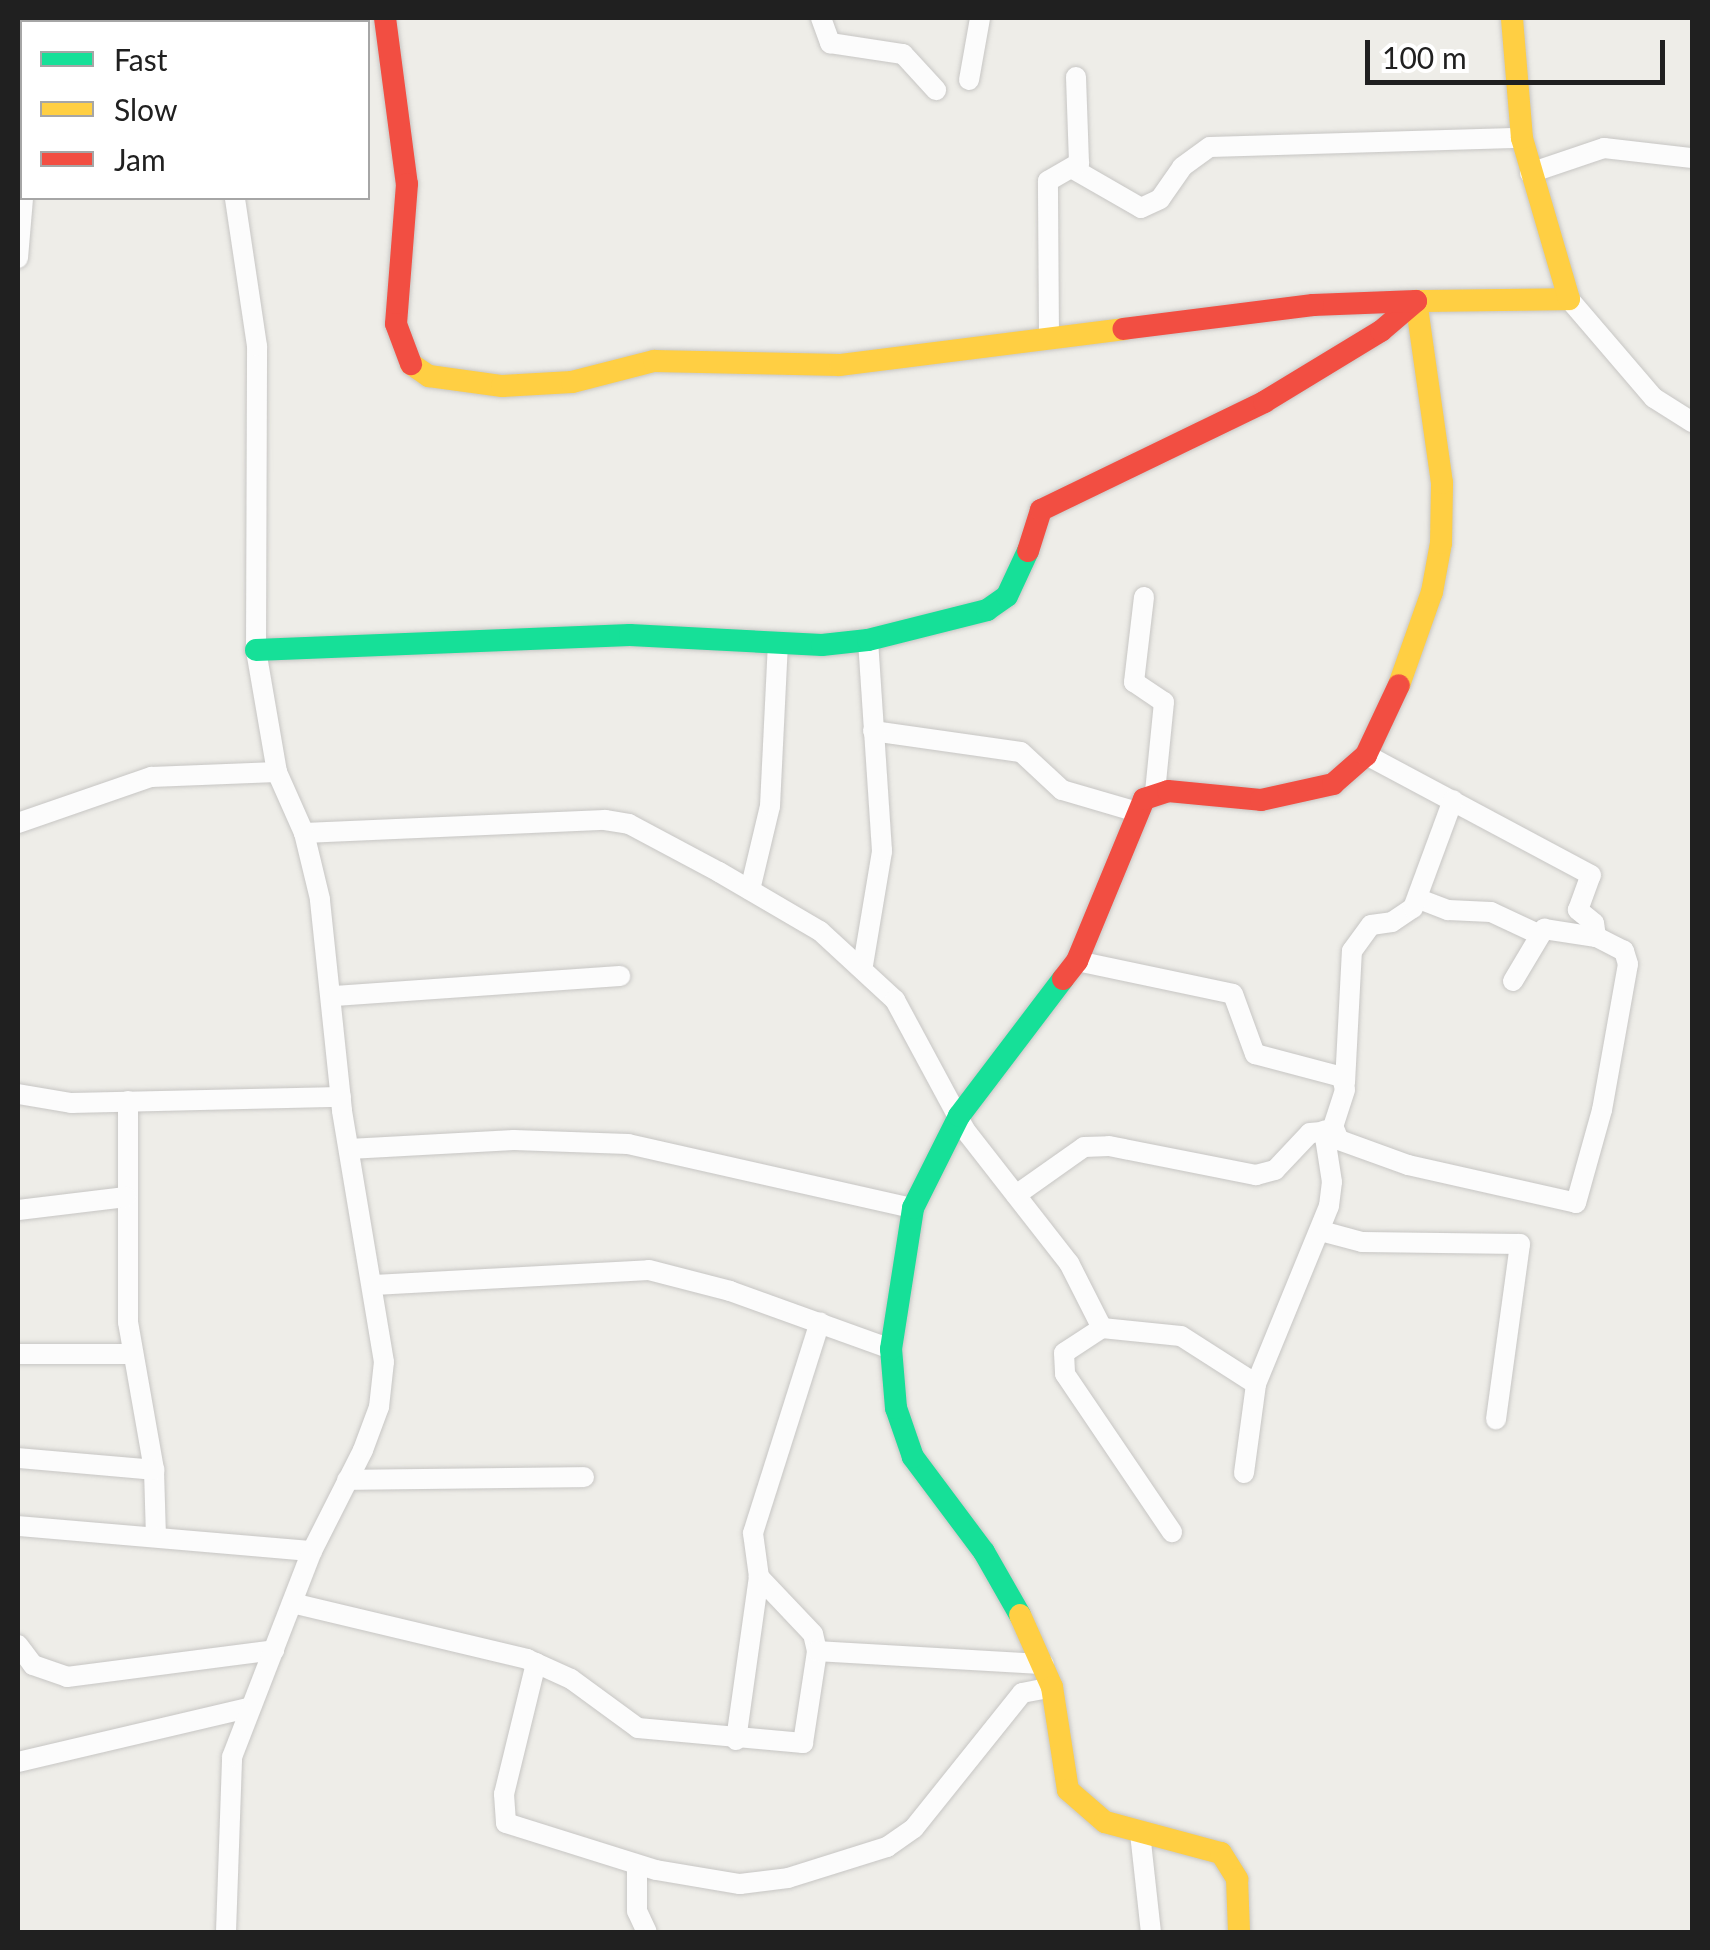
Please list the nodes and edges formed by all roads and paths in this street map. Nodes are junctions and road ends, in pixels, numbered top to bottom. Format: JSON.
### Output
{"nodes":[{"id":1,"x":385,"y":18,"type":"edge"},
{"id":2,"x":821,"y":18,"type":"edge"},
{"id":3,"x":980,"y":18,"type":"edge"},
{"id":4,"x":1512,"y":18,"type":"edge"},
{"id":5,"x":1076,"y":77,"type":"dead end"},
{"id":6,"x":969,"y":80,"type":"dead end"},
{"id":7,"x":936,"y":90,"type":"dead end"},
{"id":8,"x":1522,"y":138,"type":"junction"},
{"id":9,"x":1692,"y":158,"type":"edge"},
{"id":10,"x":1075,"y":170,"type":"junction"},
{"id":11,"x":1530,"y":173,"type":"junction"},
{"id":12,"x":23,"y":200,"type":"edge"},
{"id":13,"x":235,"y":200,"type":"edge"},
{"id":14,"x":18,"y":258,"type":"edge"},
{"id":15,"x":1569,"y":299,"type":"junction"},
{"id":16,"x":1416,"y":301,"type":"junction"},
{"id":17,"x":1049,"y":336,"type":"junction"},
{"id":18,"x":1692,"y":422,"type":"edge"},
{"id":19,"x":1144,"y":597,"type":"dead end"},
{"id":20,"x":868,"y":640,"type":"junction"},
{"id":21,"x":778,"y":642,"type":"junction"},
{"id":22,"x":256,"y":650,"type":"junction"},
{"id":23,"x":873,"y":731,"type":"junction"},
{"id":24,"x":1366,"y":755,"type":"junction"},
{"id":25,"x":278,"y":772,"type":"junction"},
{"id":26,"x":1155,"y":792,"type":"junction"},
{"id":27,"x":1453,"y":800,"type":"junction"},
{"id":28,"x":1136,"y":812,"type":"junction"},
{"id":29,"x":18,"y":823,"type":"edge"},
{"id":30,"x":304,"y":834,"type":"junction"},
{"id":31,"x":750,"y":890,"type":"junction"},
{"id":32,"x":1419,"y":899,"type":"junction"},
{"id":33,"x":1538,"y":934,"type":"junction"},
{"id":34,"x":1596,"y":937,"type":"junction"},
{"id":35,"x":1077,"y":961,"type":"junction"},
{"id":36,"x":862,"y":965,"type":"junction"},
{"id":37,"x":620,"y":976,"type":"dead end"},
{"id":38,"x":1513,"y":981,"type":"dead end"},
{"id":39,"x":334,"y":996,"type":"junction"},
{"id":40,"x":1345,"y":1083,"type":"junction"},
{"id":41,"x":18,"y":1094,"type":"edge"},
{"id":42,"x":341,"y":1097,"type":"junction"},
{"id":43,"x":128,"y":1101,"type":"junction"},
{"id":44,"x":959,"y":1116,"type":"junction"},
{"id":45,"x":1328,"y":1132,"type":"junction"},
{"id":46,"x":349,"y":1149,"type":"junction"},
{"id":47,"x":1016,"y":1195,"type":"junction"},
{"id":48,"x":126,"y":1197,"type":"junction"},
{"id":49,"x":913,"y":1208,"type":"junction"},
{"id":50,"x":18,"y":1210,"type":"edge"},
{"id":51,"x":1322,"y":1231,"type":"junction"},
{"id":52,"x":374,"y":1285,"type":"junction"},
{"id":53,"x":820,"y":1322,"type":"junction"},
{"id":54,"x":1102,"y":1328,"type":"junction"},
{"id":55,"x":891,"y":1348,"type":"junction"},
{"id":56,"x":18,"y":1354,"type":"edge"},
{"id":57,"x":133,"y":1354,"type":"junction"},
{"id":58,"x":1256,"y":1384,"type":"junction"},
{"id":59,"x":1496,"y":1420,"type":"dead end"},
{"id":60,"x":18,"y":1458,"type":"edge"},
{"id":61,"x":154,"y":1470,"type":"junction"},
{"id":62,"x":1244,"y":1473,"type":"dead end"},
{"id":63,"x":584,"y":1477,"type":"dead end"},
{"id":64,"x":347,"y":1480,"type":"junction"},
{"id":65,"x":18,"y":1526,"type":"edge"},
{"id":66,"x":1172,"y":1532,"type":"dead end"},
{"id":67,"x":156,"y":1536,"type":"junction"},
{"id":68,"x":312,"y":1551,"type":"junction"},
{"id":69,"x":759,"y":1577,"type":"junction"},
{"id":70,"x":292,"y":1603,"type":"junction"},
{"id":71,"x":18,"y":1645,"type":"edge"},
{"id":72,"x":274,"y":1650,"type":"junction"},
{"id":73,"x":817,"y":1651,"type":"junction"},
{"id":74,"x":536,"y":1663,"type":"junction"},
{"id":75,"x":1044,"y":1664,"type":"junction"},
{"id":76,"x":1052,"y":1687,"type":"junction"},
{"id":77,"x":248,"y":1708,"type":"junction"},
{"id":78,"x":736,"y":1740,"type":"junction"},
{"id":79,"x":18,"y":1762,"type":"edge"},
{"id":80,"x":1140,"y":1834,"type":"junction"},
{"id":81,"x":637,"y":1865,"type":"junction"},
{"id":82,"x":226,"y":1932,"type":"edge"},
{"id":83,"x":647,"y":1932,"type":"edge"},
{"id":84,"x":1150,"y":1932,"type":"edge"},
{"id":85,"x":1240,"y":1932,"type":"edge"}],
"edges":[{"from":1,"to":17,"type":"street"},
{"from":2,"to":7,"type":"street"},
{"from":3,"to":6,"type":"street"},
{"from":4,"to":8,"type":"street"},
{"from":5,"to":10,"type":"street"},
{"from":8,"to":10,"type":"street"},
{"from":8,"to":11,"type":"street"},
{"from":9,"to":11,"type":"street"},
{"from":10,"to":17,"type":"street"},
{"from":11,"to":15,"type":"street"},
{"from":12,"to":14,"type":"street"},
{"from":13,"to":22,"type":"street"},
{"from":15,"to":16,"type":"street"},
{"from":15,"to":18,"type":"street"},
{"from":16,"to":17,"type":"street"},
{"from":16,"to":20,"type":"street"},
{"from":16,"to":24,"type":"street"},
{"from":19,"to":26,"type":"street"},
{"from":20,"to":21,"type":"street"},
{"from":20,"to":23,"type":"street"},
{"from":21,"to":22,"type":"street"},
{"from":21,"to":31,"type":"street"},
{"from":22,"to":25,"type":"street"},
{"from":23,"to":28,"type":"street"},
{"from":23,"to":36,"type":"street"},
{"from":24,"to":26,"type":"street"},
{"from":24,"to":27,"type":"street"},
{"from":25,"to":29,"type":"street"},
{"from":25,"to":30,"type":"street"},
{"from":26,"to":28,"type":"street"},
{"from":27,"to":32,"type":"street"},
{"from":27,"to":34,"type":"street"},
{"from":28,"to":35,"type":"street"},
{"from":30,"to":31,"type":"street"},
{"from":30,"to":39,"type":"street"},
{"from":31,"to":36,"type":"street"},
{"from":32,"to":33,"type":"street"},
{"from":32,"to":40,"type":"street"},
{"from":33,"to":34,"type":"street"},
{"from":33,"to":38,"type":"street"},
{"from":34,"to":45,"type":"street"},
{"from":35,"to":40,"type":"street"},
{"from":35,"to":44,"type":"street"},
{"from":36,"to":44,"type":"street"},
{"from":37,"to":39,"type":"street"},
{"from":39,"to":42,"type":"street"},
{"from":40,"to":45,"type":"street"},
{"from":41,"to":43,"type":"street"},
{"from":42,"to":43,"type":"street"},
{"from":42,"to":46,"type":"street"},
{"from":43,"to":48,"type":"street"},
{"from":44,"to":47,"type":"street"},
{"from":44,"to":49,"type":"street"},
{"from":45,"to":47,"type":"street"},
{"from":45,"to":51,"type":"street"},
{"from":46,"to":49,"type":"street"},
{"from":46,"to":52,"type":"street"},
{"from":47,"to":54,"type":"street"},
{"from":48,"to":50,"type":"street"},
{"from":48,"to":57,"type":"street"},
{"from":49,"to":55,"type":"street"},
{"from":51,"to":58,"type":"street"},
{"from":51,"to":59,"type":"street"},
{"from":52,"to":53,"type":"street"},
{"from":52,"to":64,"type":"street"},
{"from":53,"to":55,"type":"street"},
{"from":53,"to":69,"type":"street"},
{"from":54,"to":58,"type":"street"},
{"from":54,"to":66,"type":"street"},
{"from":55,"to":75,"type":"street"},
{"from":56,"to":57,"type":"street"},
{"from":57,"to":61,"type":"street"},
{"from":58,"to":62,"type":"street"},
{"from":60,"to":61,"type":"street"},
{"from":61,"to":67,"type":"street"},
{"from":63,"to":64,"type":"street"},
{"from":64,"to":68,"type":"street"},
{"from":65,"to":67,"type":"street"},
{"from":67,"to":68,"type":"street"},
{"from":68,"to":70,"type":"street"},
{"from":69,"to":73,"type":"street"},
{"from":69,"to":78,"type":"street"},
{"from":70,"to":72,"type":"street"},
{"from":70,"to":74,"type":"street"},
{"from":71,"to":72,"type":"street"},
{"from":72,"to":77,"type":"street"},
{"from":73,"to":75,"type":"street"},
{"from":73,"to":78,"type":"street"},
{"from":74,"to":78,"type":"street"},
{"from":74,"to":81,"type":"street"},
{"from":75,"to":76,"type":"street"},
{"from":76,"to":80,"type":"street"},
{"from":76,"to":81,"type":"street"},
{"from":77,"to":79,"type":"street"},
{"from":77,"to":82,"type":"street"},
{"from":80,"to":84,"type":"street"},
{"from":80,"to":85,"type":"street"},
{"from":81,"to":83,"type":"street"}]}
